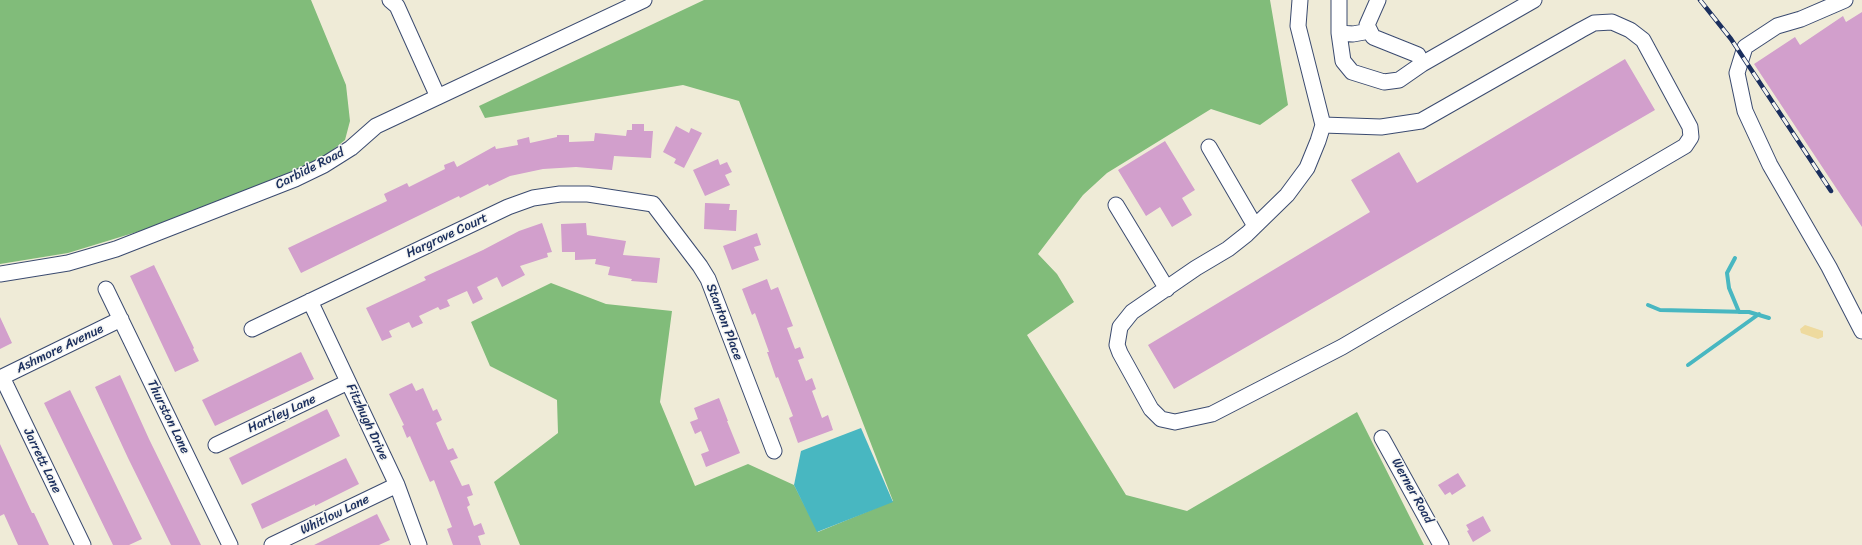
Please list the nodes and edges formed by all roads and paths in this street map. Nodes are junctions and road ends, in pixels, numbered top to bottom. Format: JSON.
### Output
{"nodes":[{"id":1,"x":644,"y":0,"type":"edge"},
{"id":2,"x":1300,"y":0,"type":"edge"},
{"id":3,"x":1339,"y":0,"type":"edge"},
{"id":4,"x":1378,"y":0,"type":"edge"},
{"id":5,"x":1534,"y":0,"type":"edge"},
{"id":6,"x":1845,"y":0,"type":"edge"},
{"id":7,"x":399,"y":2,"type":"edge"},
{"id":8,"x":1370,"y":31,"type":"junction"},
{"id":9,"x":1339,"y":33,"type":"junction"},
{"id":10,"x":1422,"y":64,"type":"junction"},
{"id":11,"x":438,"y":97,"type":"junction"},
{"id":12,"x":1323,"y":124,"type":"junction"},
{"id":13,"x":1209,"y":146,"type":"dead end"},
{"id":14,"x":654,"y":204,"type":"joint"},
{"id":15,"x":1116,"y":205,"type":"dead end"},
{"id":16,"x":1255,"y":226,"type":"junction"},
{"id":17,"x":0,"y":274,"type":"edge"},
{"id":18,"x":106,"y":289,"type":"dead end"},
{"id":19,"x":1167,"y":289,"type":"junction"},
{"id":20,"x":310,"y":301,"type":"junction"},
{"id":21,"x":121,"y":319,"type":"junction"},
{"id":22,"x":252,"y":329,"type":"dead end"},
{"id":23,"x":1862,"y":331,"type":"edge"},
{"id":24,"x":1,"y":378,"type":"edge"},
{"id":25,"x":348,"y":382,"type":"junction"},
{"id":26,"x":1382,"y":438,"type":"dead end"},
{"id":27,"x":216,"y":445,"type":"dead end"},
{"id":28,"x":774,"y":451,"type":"dead end"},
{"id":29,"x":397,"y":485,"type":"junction"},
{"id":30,"x":83,"y":545,"type":"edge"},
{"id":31,"x":230,"y":545,"type":"edge"},
{"id":32,"x":272,"y":545,"type":"edge"},
{"id":33,"x":419,"y":545,"type":"edge"},
{"id":34,"x":1441,"y":545,"type":"edge"}],
"edges":[{"from":1,"to":11,"type":"street","name":"Carbide Road"},
{"from":2,"to":12,"type":"street"},
{"from":3,"to":9,"type":"street"},
{"from":4,"to":8,"type":"street"},
{"from":5,"to":10,"type":"street"},
{"from":6,"to":23,"type":"street"},
{"from":7,"to":11,"type":"street"},
{"from":8,"to":9,"type":"street"},
{"from":8,"to":10,"type":"street"},
{"from":9,"to":10,"type":"street"},
{"from":11,"to":17,"type":"street","name":"Carbide Road"},
{"from":12,"to":16,"type":"street"},
{"from":12,"to":19,"type":"street"},
{"from":13,"to":16,"type":"street"},
{"from":14,"to":20,"type":"street","name":"Hargrove Court"},
{"from":14,"to":28,"type":"street","name":"Stanton Place"},
{"from":15,"to":19,"type":"street"},
{"from":16,"to":19,"type":"street"},
{"from":18,"to":21,"type":"street","name":"Thurston Lane"},
{"from":20,"to":22,"type":"street","name":"Hargrove Court"},
{"from":20,"to":25,"type":"street","name":"Fitzhugh Drive"},
{"from":21,"to":24,"type":"street","name":"Ashmore Avenue"},
{"from":21,"to":31,"type":"street","name":"Thurston Lane"},
{"from":24,"to":30,"type":"street","name":"Jarrett Lane"},
{"from":25,"to":27,"type":"street","name":"Hartley Lane"},
{"from":25,"to":29,"type":"street","name":"Fitzhugh Drive"},
{"from":26,"to":34,"type":"street","name":"Werner Road"},
{"from":29,"to":32,"type":"street","name":"Whitlow Lane"},
{"from":29,"to":33,"type":"street","name":"Fitzhugh Drive"}]}
